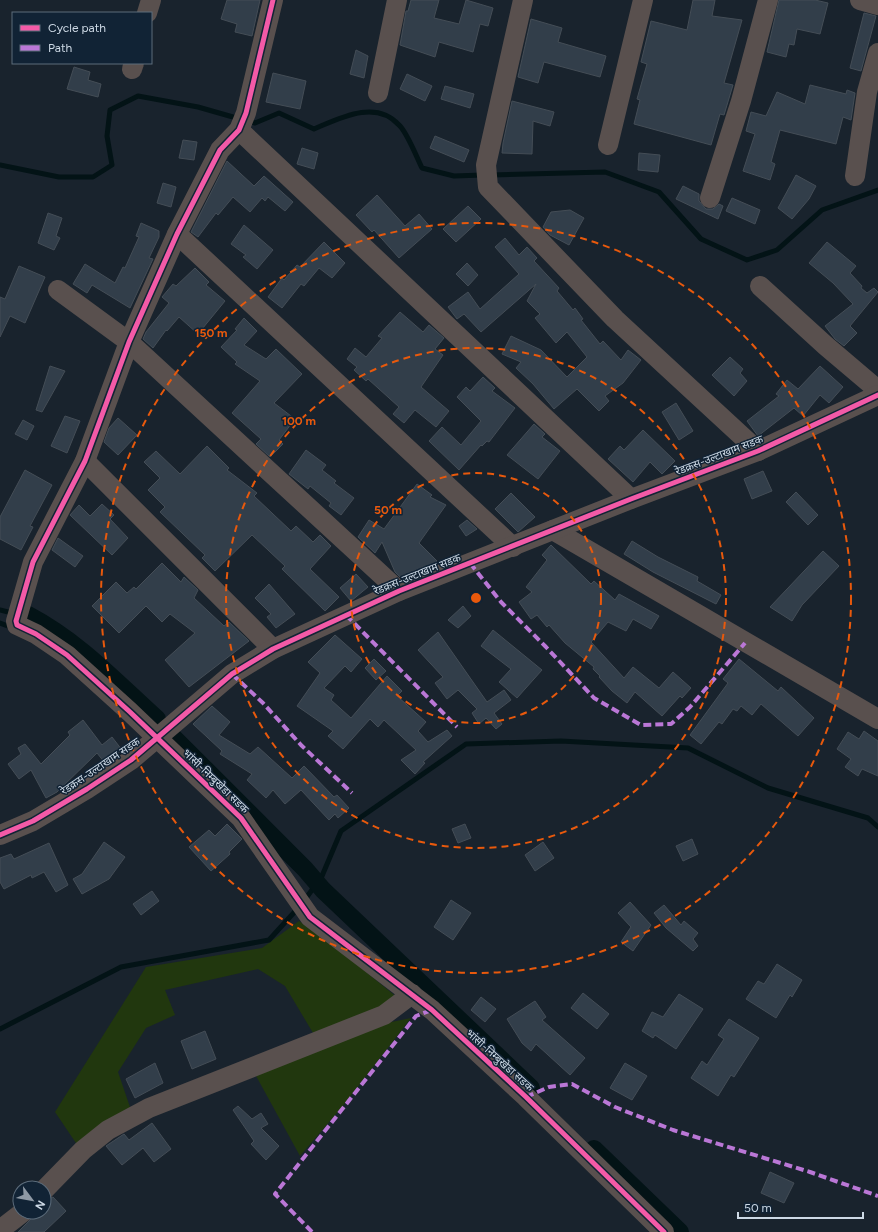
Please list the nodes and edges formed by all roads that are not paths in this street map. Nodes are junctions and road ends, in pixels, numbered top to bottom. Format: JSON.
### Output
{"nodes":[{"id":1,"x":151,"y":0,"type":"edge"},
{"id":2,"x":273,"y":0,"type":"edge"},
{"id":3,"x":397,"y":0,"type":"edge"},
{"id":4,"x":523,"y":0,"type":"edge"},
{"id":5,"x":643,"y":0,"type":"edge"},
{"id":6,"x":768,"y":0,"type":"edge"},
{"id":7,"x":860,"y":0,"type":"edge"},
{"id":8,"x":878,"y":5,"type":"edge"},
{"id":9,"x":147,"y":12,"type":"edge"},
{"id":10,"x":878,"y":54,"type":"edge"},
{"id":11,"x":378,"y":93,"type":"dead end"},
{"id":12,"x":242,"y":121,"type":"junction"},
{"id":13,"x":608,"y":145,"type":"dead end"},
{"id":14,"x":854,"y":176,"type":"dead end"},
{"id":15,"x":710,"y":198,"type":"dead end"},
{"id":16,"x":177,"y":234,"type":"junction"},
{"id":17,"x":760,"y":286,"type":"dead end"},
{"id":18,"x":58,"y":290,"type":"dead end"},
{"id":19,"x":129,"y":342,"type":"junction"},
{"id":20,"x":878,"y":390,"type":"edge"},
{"id":21,"x":878,"y":395,"type":"edge"},
{"id":22,"x":758,"y":451,"type":"junction"},
{"id":23,"x":85,"y":461,"type":"junction"},
{"id":24,"x":630,"y":499,"type":"junction"},
{"id":25,"x":554,"y":530,"type":"junction"},
{"id":26,"x":513,"y":547,"type":"junction"},
{"id":27,"x":399,"y":591,"type":"junction"},
{"id":28,"x":274,"y":649,"type":"junction"},
{"id":29,"x":878,"y":720,"type":"edge"},
{"id":30,"x":157,"y":739,"type":"junction"},
{"id":31,"x":0,"y":835,"type":"edge"},
{"id":32,"x":412,"y":994,"type":"junction"},
{"id":33,"x":52,"y":1182,"type":"edge"},
{"id":34,"x":13,"y":1220,"type":"edge"},
{"id":35,"x":0,"y":1230,"type":"edge"},
{"id":36,"x":664,"y":1232,"type":"edge"}],
"edges":[{"from":1,"to":9,"type":"street"},
{"from":2,"to":12,"type":"street"},
{"from":3,"to":11,"type":"street"},
{"from":4,"to":22,"type":"street"},
{"from":5,"to":13,"type":"street"},
{"from":6,"to":15,"type":"street"},
{"from":7,"to":8,"type":"street"},
{"from":10,"to":14,"type":"street"},
{"from":12,"to":16,"type":"street"},
{"from":12,"to":24,"type":"street"},
{"from":16,"to":19,"type":"street"},
{"from":16,"to":26,"type":"street"},
{"from":17,"to":20,"type":"street"},
{"from":18,"to":19,"type":"street"},
{"from":19,"to":23,"type":"street"},
{"from":19,"to":27,"type":"street"},
{"from":21,"to":22,"type":"street","name":"रेडक्रस-उल्टाखाम सडक"},
{"from":22,"to":24,"type":"street","name":"रेडक्रस-उल्टाखाम सडक"},
{"from":23,"to":28,"type":"street"},
{"from":23,"to":30,"type":"street","name":"भांसी-निम्बुखेडा सडक"},
{"from":24,"to":25,"type":"street","name":"रेडक्रस-उल्टाखाम सडक"},
{"from":25,"to":26,"type":"street","name":"रेडक्रस-उल्टाखाम सडक"},
{"from":25,"to":29,"type":"street"},
{"from":26,"to":27,"type":"street","name":"रेडक्रस-उल्टाखाम सडक"},
{"from":27,"to":28,"type":"street","name":"रेडक्रस-उल्टाखाम सडक"},
{"from":28,"to":30,"type":"street","name":"रेडक्रस-उल्टाखाम सडक"},
{"from":30,"to":31,"type":"street","name":"रेडक्रस-उल्टाखाम सडक"},
{"from":30,"to":32,"type":"street","name":"भांसी-निम्बुखेडा सडक"},
{"from":32,"to":33,"type":"street"},
{"from":32,"to":36,"type":"street","name":"भांसी-निम्बुखेडा सडक"},
{"from":34,"to":35,"type":"street"}]}
